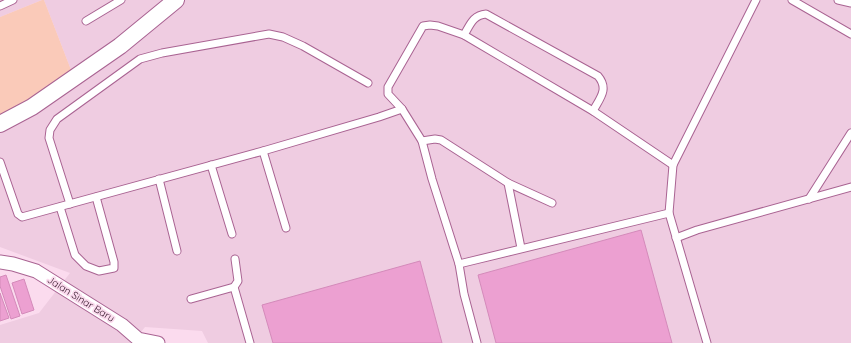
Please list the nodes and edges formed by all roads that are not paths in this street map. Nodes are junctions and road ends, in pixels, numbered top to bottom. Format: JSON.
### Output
{"nodes":[{"id":1,"x":12,"y":0,"type":"edge"},
{"id":2,"x":121,"y":0,"type":"edge"},
{"id":3,"x":176,"y":0,"type":"edge"},
{"id":4,"x":756,"y":0,"type":"edge"},
{"id":5,"x":792,"y":0,"type":"edge"},
{"id":6,"x":838,"y":0,"type":"edge"},
{"id":7,"x":851,"y":1,"type":"edge"},
{"id":8,"x":0,"y":6,"type":"edge"},
{"id":9,"x":86,"y":21,"type":"dead end"},
{"id":10,"x":851,"y":34,"type":"edge"},
{"id":11,"x":464,"y":35,"type":"junction"},
{"id":12,"x":368,"y":83,"type":"dead end"},
{"id":13,"x":402,"y":109,"type":"junction"},
{"id":14,"x":593,"y":111,"type":"junction"},
{"id":15,"x":0,"y":124,"type":"edge"},
{"id":16,"x":851,"y":132,"type":"edge"},
{"id":17,"x":422,"y":142,"type":"junction"},
{"id":18,"x":263,"y":151,"type":"junction"},
{"id":19,"x":0,"y":162,"type":"edge"},
{"id":20,"x":212,"y":165,"type":"junction"},
{"id":21,"x":673,"y":165,"type":"junction"},
{"id":22,"x":159,"y":180,"type":"junction"},
{"id":23,"x":508,"y":183,"type":"junction"},
{"id":24,"x":851,"y":187,"type":"edge"},
{"id":25,"x":96,"y":197,"type":"junction"},
{"id":26,"x":809,"y":199,"type":"junction"},
{"id":27,"x":70,"y":204,"type":"junction"},
{"id":28,"x":552,"y":204,"type":"dead end"},
{"id":29,"x":60,"y":207,"type":"junction"},
{"id":30,"x":669,"y":213,"type":"junction"},
{"id":31,"x":286,"y":228,"type":"dead end"},
{"id":32,"x":232,"y":234,"type":"dead end"},
{"id":33,"x":676,"y":238,"type":"junction"},
{"id":34,"x":521,"y":248,"type":"junction"},
{"id":35,"x":177,"y":251,"type":"dead end"},
{"id":36,"x":235,"y":259,"type":"dead end"},
{"id":37,"x":0,"y":262,"type":"edge"},
{"id":38,"x":459,"y":264,"type":"junction"},
{"id":39,"x":234,"y":287,"type":"junction"},
{"id":40,"x":191,"y":300,"type":"dead end"},
{"id":41,"x":137,"y":341,"type":"edge"},
{"id":42,"x":158,"y":343,"type":"edge"},
{"id":43,"x":250,"y":343,"type":"edge"},
{"id":44,"x":477,"y":343,"type":"edge"},
{"id":45,"x":707,"y":343,"type":"edge"}],
"edges":[{"from":1,"to":8,"type":"lane"},
{"from":2,"to":9,"type":"lane"},
{"from":3,"to":15,"type":"street"},
{"from":4,"to":21,"type":"lane"},
{"from":5,"to":10,"type":"lane"},
{"from":6,"to":7,"type":"lane"},
{"from":11,"to":13,"type":"lane"},
{"from":11,"to":14,"type":"lane"},
{"from":11,"to":14,"type":"lane"},
{"from":12,"to":27,"type":"lane"},
{"from":13,"to":17,"type":"lane"},
{"from":13,"to":18,"type":"lane"},
{"from":14,"to":21,"type":"lane"},
{"from":16,"to":26,"type":"lane"},
{"from":17,"to":23,"type":"lane"},
{"from":17,"to":38,"type":"lane"},
{"from":18,"to":20,"type":"lane"},
{"from":18,"to":31,"type":"lane"},
{"from":19,"to":29,"type":"lane"},
{"from":20,"to":22,"type":"lane"},
{"from":20,"to":32,"type":"lane"},
{"from":21,"to":30,"type":"lane"},
{"from":22,"to":25,"type":"lane"},
{"from":22,"to":35,"type":"lane"},
{"from":23,"to":28,"type":"lane"},
{"from":23,"to":34,"type":"lane"},
{"from":24,"to":26,"type":"lane"},
{"from":25,"to":27,"type":"lane"},
{"from":25,"to":29,"type":"lane"},
{"from":26,"to":33,"type":"lane"},
{"from":27,"to":29,"type":"lane"},
{"from":30,"to":33,"type":"lane"},
{"from":30,"to":34,"type":"lane"},
{"from":33,"to":45,"type":"lane"},
{"from":34,"to":38,"type":"lane"},
{"from":36,"to":39,"type":"lane"},
{"from":37,"to":41,"type":"street","name":"Jalan Sinar Baru"},
{"from":38,"to":44,"type":"lane"},
{"from":39,"to":40,"type":"lane"},
{"from":39,"to":43,"type":"lane"},
{"from":41,"to":42,"type":"street","name":"Jalan Sinar Baru"}]}
